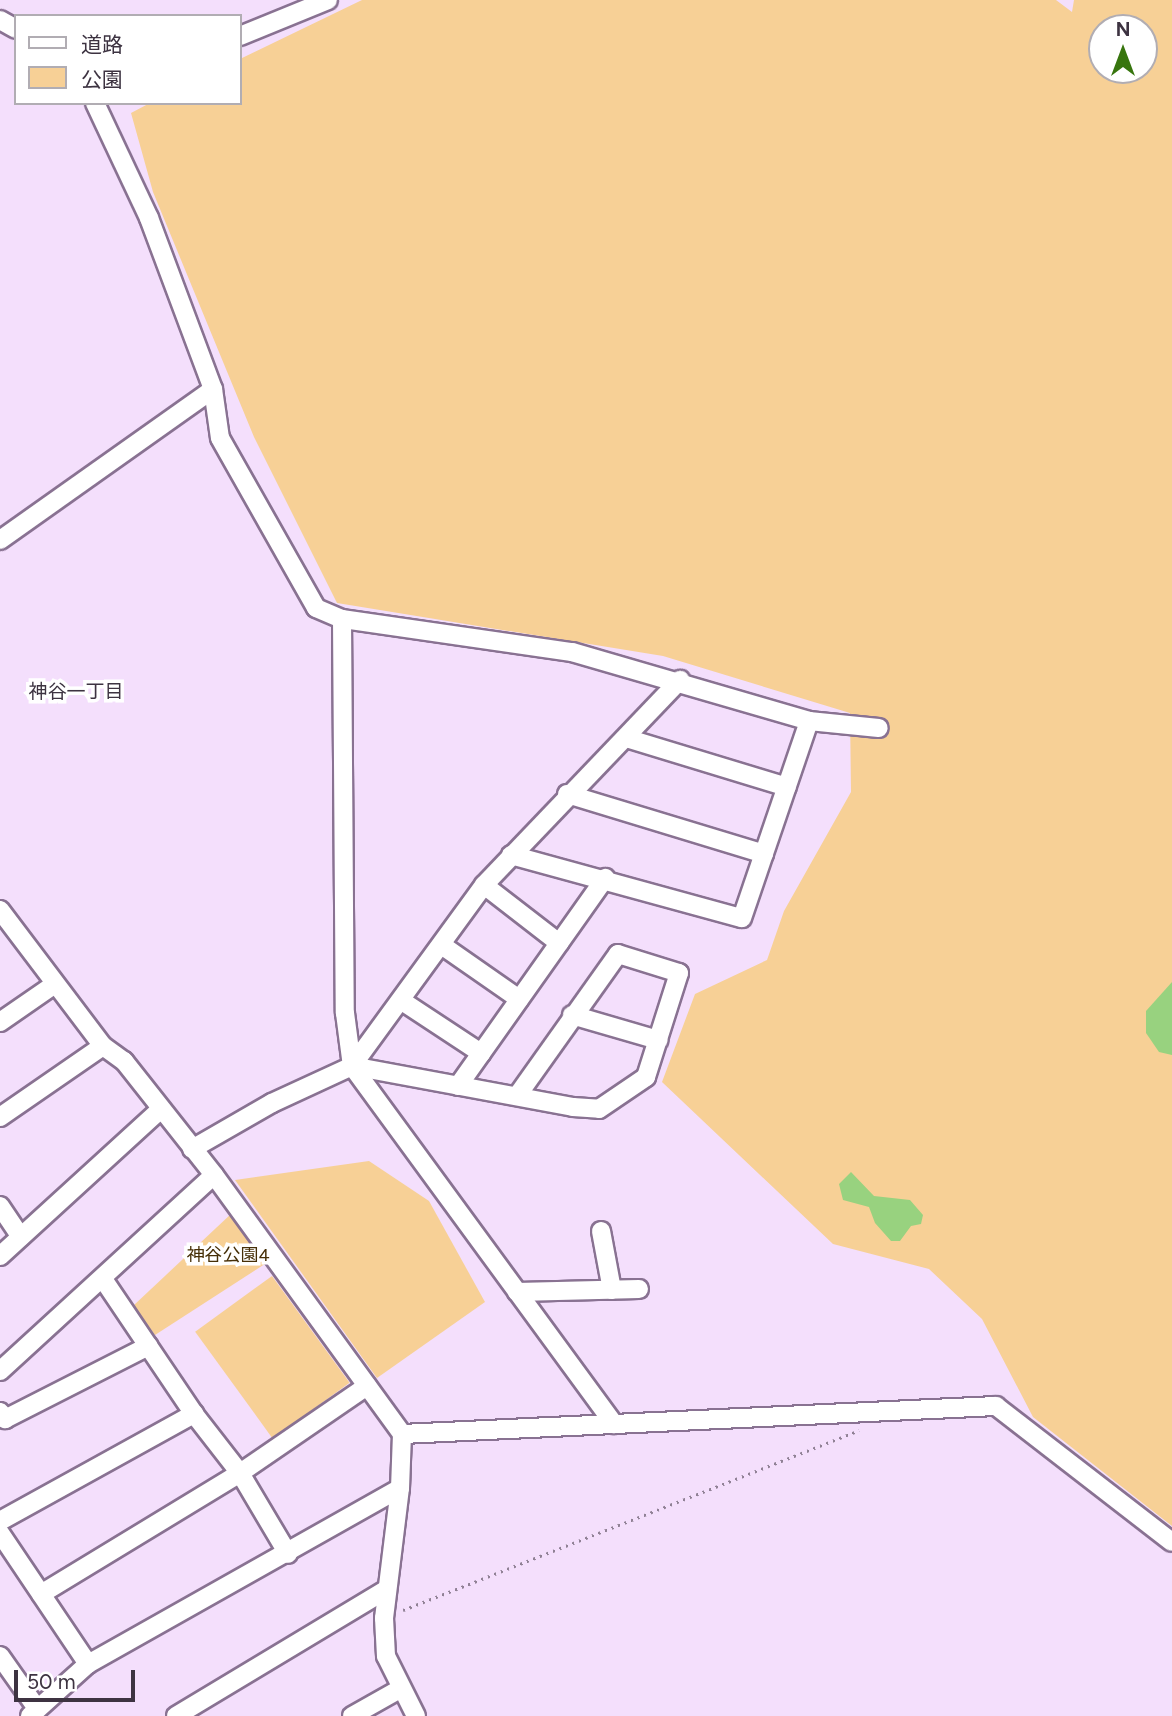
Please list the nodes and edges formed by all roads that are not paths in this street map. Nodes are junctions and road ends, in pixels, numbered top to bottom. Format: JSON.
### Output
{"nodes":[{"id":1,"x":328,"y":0,"type":"edge"},
{"id":2,"x":242,"y":35,"type":"edge"},
{"id":3,"x":96,"y":105,"type":"edge"},
{"id":4,"x":213,"y":389,"type":"junction"},
{"id":5,"x":0,"y":540,"type":"edge"},
{"id":6,"x":342,"y":619,"type":"junction"},
{"id":7,"x":680,"y":680,"type":"junction"},
{"id":8,"x":809,"y":721,"type":"junction"},
{"id":9,"x":879,"y":728,"type":"dead end"},
{"id":10,"x":626,"y":738,"type":"junction"},
{"id":11,"x":787,"y":787,"type":"junction"},
{"id":12,"x":566,"y":794,"type":"junction"},
{"id":13,"x":764,"y":854,"type":"junction"},
{"id":14,"x":511,"y":855,"type":"junction"},
{"id":15,"x":606,"y":877,"type":"junction"},
{"id":16,"x":484,"y":885,"type":"junction"},
{"id":17,"x":3,"y":919,"type":"edge"},
{"id":18,"x":559,"y":943,"type":"junction"},
{"id":19,"x":443,"y":946,"type":"junction"},
{"id":20,"x":55,"y":984,"type":"junction"},
{"id":21,"x":519,"y":999,"type":"junction"},
{"id":22,"x":402,"y":1001,"type":"junction"},
{"id":23,"x":572,"y":1015,"type":"junction"},
{"id":24,"x":0,"y":1023,"type":"edge"},
{"id":25,"x":658,"y":1040,"type":"junction"},
{"id":26,"x":103,"y":1046,"type":"junction"},
{"id":27,"x":481,"y":1053,"type":"junction"},
{"id":28,"x":352,"y":1066,"type":"junction"},
{"id":29,"x":457,"y":1086,"type":"junction"},
{"id":30,"x":517,"y":1096,"type":"junction"},
{"id":31,"x":160,"y":1110,"type":"junction"},
{"id":32,"x":0,"y":1117,"type":"edge"},
{"id":33,"x":192,"y":1149,"type":"junction"},
{"id":34,"x":214,"y":1175,"type":"junction"},
{"id":35,"x":0,"y":1206,"type":"edge"},
{"id":36,"x":601,"y":1231,"type":"dead end"},
{"id":37,"x":22,"y":1237,"type":"junction"},
{"id":38,"x":0,"y":1256,"type":"edge"},
{"id":39,"x":103,"y":1279,"type":"junction"},
{"id":40,"x":639,"y":1289,"type":"dead end"},
{"id":41,"x":612,"y":1290,"type":"junction"},
{"id":42,"x":517,"y":1292,"type":"junction"},
{"id":43,"x":148,"y":1346,"type":"junction"},
{"id":44,"x":0,"y":1371,"type":"edge"},
{"id":45,"x":367,"y":1386,"type":"junction"},
{"id":46,"x":0,"y":1412,"type":"edge"},
{"id":47,"x":194,"y":1414,"type":"junction"},
{"id":48,"x":614,"y":1424,"type":"junction"},
{"id":49,"x":402,"y":1434,"type":"junction"},
{"id":50,"x":240,"y":1473,"type":"junction"},
{"id":51,"x":400,"y":1488,"type":"junction"},
{"id":52,"x":0,"y":1521,"type":"edge"},
{"id":53,"x":0,"y":1533,"type":"edge"},
{"id":54,"x":1172,"y":1542,"type":"edge"},
{"id":55,"x":288,"y":1554,"type":"junction"},
{"id":56,"x":387,"y":1589,"type":"junction"},
{"id":57,"x":41,"y":1594,"type":"junction"},
{"id":58,"x":0,"y":1656,"type":"edge"},
{"id":59,"x":88,"y":1664,"type":"junction"},
{"id":60,"x":400,"y":1689,"type":"junction"},
{"id":61,"x":33,"y":1712,"type":"edge"},
{"id":62,"x":176,"y":1716,"type":"edge"},
{"id":63,"x":352,"y":1716,"type":"edge"},
{"id":64,"x":416,"y":1716,"type":"edge"}],
"edges":[{"from":1,"to":2,"type":"street"},
{"from":3,"to":4,"type":"street"},
{"from":4,"to":5,"type":"street"},
{"from":4,"to":6,"type":"street"},
{"from":6,"to":7,"type":"street"},
{"from":6,"to":28,"type":"street"},
{"from":7,"to":8,"type":"street"},
{"from":7,"to":10,"type":"street"},
{"from":8,"to":9,"type":"street"},
{"from":8,"to":11,"type":"street"},
{"from":10,"to":11,"type":"street"},
{"from":10,"to":12,"type":"street"},
{"from":11,"to":13,"type":"street"},
{"from":12,"to":13,"type":"street"},
{"from":12,"to":14,"type":"street"},
{"from":13,"to":15,"type":"street"},
{"from":14,"to":15,"type":"street"},
{"from":14,"to":16,"type":"street"},
{"from":15,"to":18,"type":"street"},
{"from":16,"to":18,"type":"street"},
{"from":16,"to":19,"type":"street"},
{"from":17,"to":20,"type":"street"},
{"from":18,"to":21,"type":"street"},
{"from":19,"to":21,"type":"street"},
{"from":19,"to":22,"type":"street"},
{"from":20,"to":24,"type":"street"},
{"from":20,"to":26,"type":"street"},
{"from":21,"to":27,"type":"street"},
{"from":22,"to":27,"type":"street"},
{"from":22,"to":28,"type":"street"},
{"from":23,"to":25,"type":"street"},
{"from":23,"to":25,"type":"street"},
{"from":23,"to":30,"type":"street"},
{"from":25,"to":30,"type":"street"},
{"from":26,"to":31,"type":"street"},
{"from":26,"to":32,"type":"street"},
{"from":27,"to":29,"type":"street"},
{"from":28,"to":29,"type":"street"},
{"from":28,"to":33,"type":"street"},
{"from":28,"to":42,"type":"street"},
{"from":29,"to":30,"type":"street"},
{"from":31,"to":33,"type":"street"},
{"from":31,"to":37,"type":"street"},
{"from":33,"to":34,"type":"street"},
{"from":34,"to":39,"type":"street"},
{"from":34,"to":45,"type":"street"},
{"from":35,"to":37,"type":"street"},
{"from":36,"to":41,"type":"street"},
{"from":37,"to":38,"type":"street"},
{"from":39,"to":43,"type":"street"},
{"from":39,"to":44,"type":"street"},
{"from":40,"to":41,"type":"street"},
{"from":41,"to":42,"type":"street"},
{"from":42,"to":48,"type":"street"},
{"from":43,"to":46,"type":"street"},
{"from":43,"to":47,"type":"street"},
{"from":45,"to":49,"type":"street"},
{"from":45,"to":50,"type":"street"},
{"from":47,"to":50,"type":"street"},
{"from":47,"to":52,"type":"street"},
{"from":48,"to":49,"type":"street"},
{"from":48,"to":54,"type":"street"},
{"from":49,"to":51,"type":"street"},
{"from":50,"to":55,"type":"street"},
{"from":50,"to":57,"type":"street"},
{"from":51,"to":55,"type":"street"},
{"from":51,"to":56,"type":"street"},
{"from":53,"to":57,"type":"street"},
{"from":55,"to":59,"type":"street"},
{"from":56,"to":60,"type":"street"},
{"from":56,"to":62,"type":"street"},
{"from":57,"to":59,"type":"street"},
{"from":58,"to":61,"type":"street"},
{"from":59,"to":61,"type":"street"},
{"from":60,"to":63,"type":"street"},
{"from":60,"to":64,"type":"street"}]}
